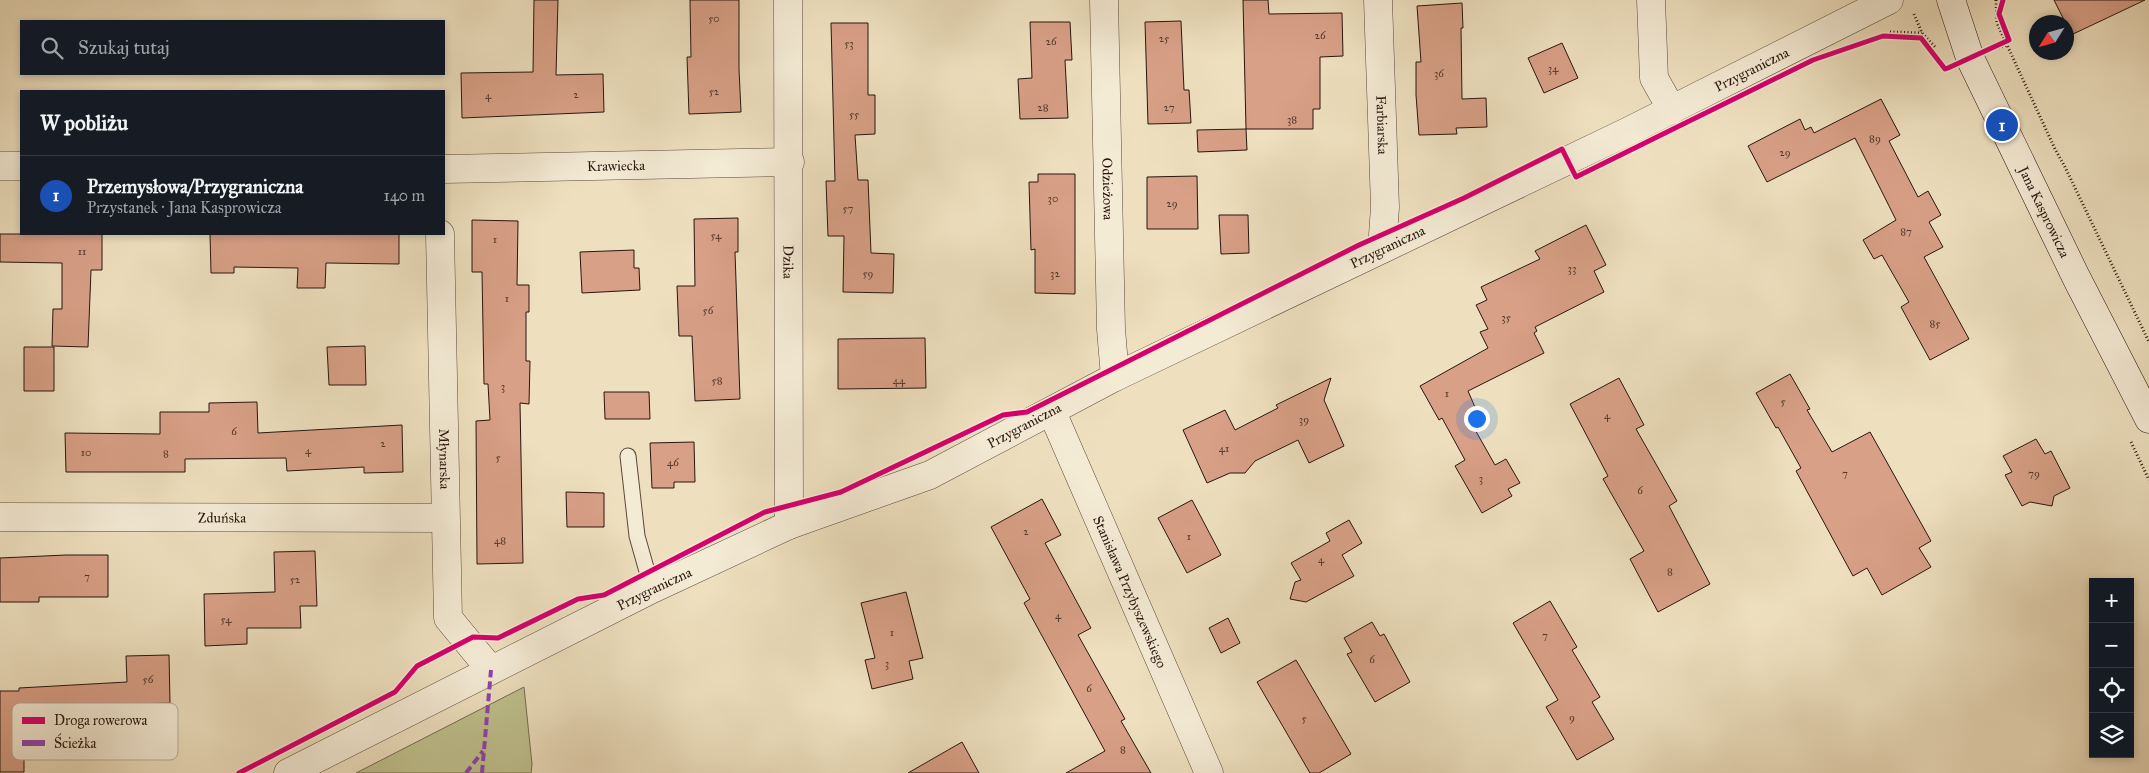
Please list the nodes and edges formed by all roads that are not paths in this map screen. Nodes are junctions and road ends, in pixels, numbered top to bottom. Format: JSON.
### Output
{"nodes":[{"id":1,"x":788,"y":0,"type":"edge"},
{"id":2,"x":1104,"y":0,"type":"edge"},
{"id":3,"x":1378,"y":0,"type":"edge"},
{"id":4,"x":1651,"y":0,"type":"edge"},
{"id":5,"x":1951,"y":0,"type":"edge"},
{"id":6,"x":1900,"y":4,"type":"edge"},
{"id":7,"x":1672,"y":110,"type":"junction"},
{"id":8,"x":790,"y":162,"type":"junction"},
{"id":9,"x":0,"y":166,"type":"edge"},
{"id":10,"x":20,"y":166,"type":"edge"},
{"id":11,"x":445,"y":169,"type":"edge"},
{"id":12,"x":440,"y":235,"type":"edge"},
{"id":13,"x":1382,"y":249,"type":"junction"},
{"id":14,"x":1115,"y":377,"type":"junction"},
{"id":15,"x":1052,"y":412,"type":"junction"},
{"id":16,"x":2149,"y":419,"type":"edge"},
{"id":17,"x":628,"y":456,"type":"dead end"},
{"id":18,"x":0,"y":517,"type":"edge"},
{"id":19,"x":445,"y":518,"type":"junction"},
{"id":20,"x":789,"y":525,"type":"junction"},
{"id":21,"x":652,"y":588,"type":"junction"},
{"id":22,"x":491,"y":670,"type":"junction"},
{"id":23,"x":288,"y":773,"type":"edge"},
{"id":24,"x":1209,"y":773,"type":"edge"}],
"edges":[{"from":1,"to":8,"type":"street","name":"Dzika"},
{"from":2,"to":14,"type":"street","name":"Odzieżowa"},
{"from":3,"to":13,"type":"street","name":"Farbiarska"},
{"from":4,"to":7,"type":"street"},
{"from":5,"to":16,"type":"street","name":"Jana Kasprowicza"},
{"from":6,"to":7,"type":"street","name":"Przygraniczna"},
{"from":7,"to":13,"type":"street","name":"Przygraniczna"},
{"from":8,"to":11,"type":"street","name":"Krawiecka"},
{"from":8,"to":20,"type":"street","name":"Dzika"},
{"from":9,"to":10,"type":"street"},
{"from":12,"to":19,"type":"street","name":"Młynarska"},
{"from":13,"to":14,"type":"street","name":"Przygraniczna"},
{"from":14,"to":15,"type":"street","name":"Przygraniczna"},
{"from":15,"to":20,"type":"street","name":"Przygraniczna"},
{"from":15,"to":24,"type":"street","name":"Stanisława Przybyszewskiego"},
{"from":17,"to":21,"type":"lane"},
{"from":18,"to":19,"type":"street","name":"Zduńska"},
{"from":19,"to":22,"type":"street","name":"Młynarska"},
{"from":20,"to":21,"type":"street","name":"Przygraniczna"},
{"from":21,"to":22,"type":"street","name":"Przygraniczna"},
{"from":22,"to":23,"type":"street","name":"Przygraniczna"}]}
